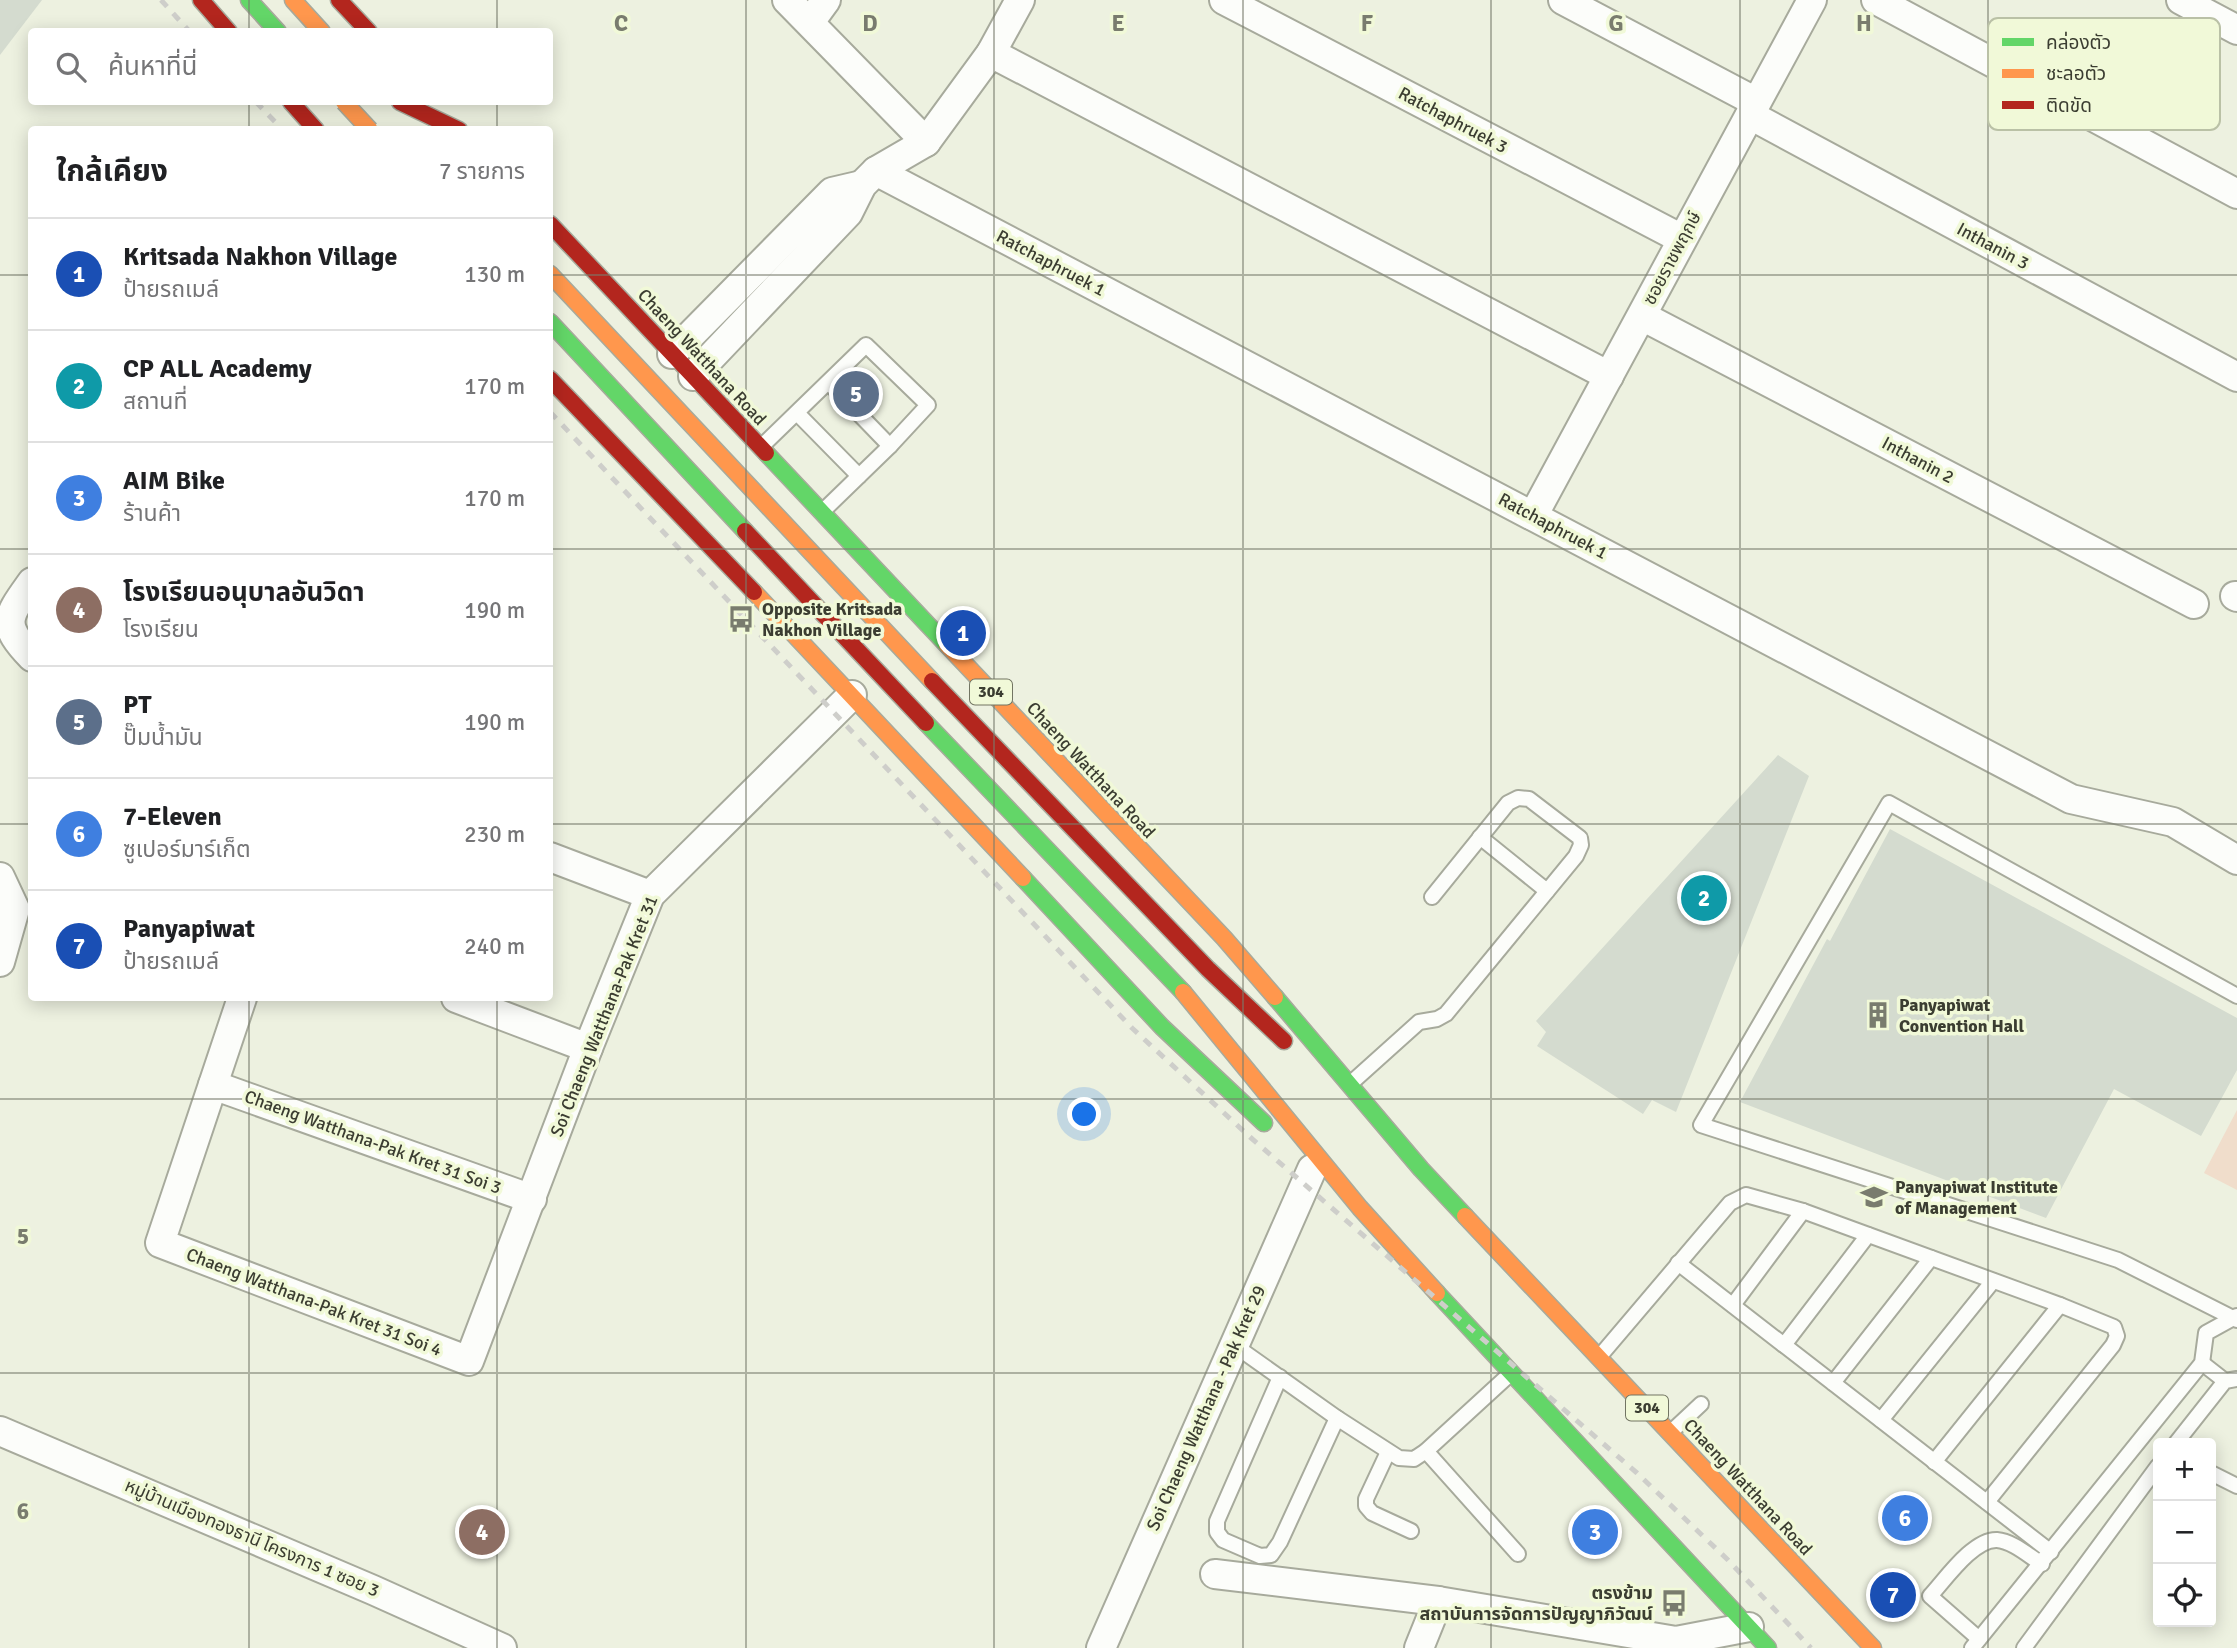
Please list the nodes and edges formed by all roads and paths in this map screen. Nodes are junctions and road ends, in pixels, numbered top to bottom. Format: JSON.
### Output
{"nodes":[{"id":1,"x":201,"y":0,"type":"edge"},
{"id":2,"x":249,"y":0,"type":"edge"},
{"id":3,"x":293,"y":0,"type":"edge"},
{"id":4,"x":339,"y":0,"type":"edge"},
{"id":5,"x":787,"y":0,"type":"edge"},
{"id":6,"x":1020,"y":0,"type":"edge"},
{"id":7,"x":1224,"y":0,"type":"edge"},
{"id":8,"x":1563,"y":0,"type":"edge"},
{"id":9,"x":1812,"y":0,"type":"edge"},
{"id":10,"x":1876,"y":0,"type":"edge"},
{"id":11,"x":2181,"y":0,"type":"edge"},
{"id":12,"x":818,"y":11,"type":"edge"},
{"id":13,"x":2215,"y":18,"type":"edge"},
{"id":14,"x":2220,"y":21,"type":"edge"},
{"id":15,"x":226,"y":28,"type":"edge"},
{"id":16,"x":274,"y":28,"type":"edge"},
{"id":17,"x":318,"y":28,"type":"edge"},
{"id":18,"x":365,"y":28,"type":"edge"},
{"id":19,"x":2237,"y":30,"type":"edge"},
{"id":20,"x":991,"y":53,"type":"junction"},
{"id":21,"x":1988,"y":60,"type":"edge"},
{"id":22,"x":294,"y":105,"type":"edge"},
{"id":23,"x":347,"y":105,"type":"edge"},
{"id":24,"x":376,"y":105,"type":"edge"},
{"id":25,"x":384,"y":105,"type":"edge"},
{"id":26,"x":406,"y":105,"type":"edge"},
{"id":27,"x":438,"y":105,"type":"edge"},
{"id":28,"x":1753,"y":109,"type":"junction"},
{"id":29,"x":405,"y":120,"type":"dead end"},
{"id":30,"x":312,"y":126,"type":"edge"},
{"id":31,"x":359,"y":126,"type":"edge"},
{"id":32,"x":366,"y":126,"type":"edge"},
{"id":33,"x":451,"y":126,"type":"edge"},
{"id":34,"x":456,"y":126,"type":"edge"},
{"id":35,"x":2118,"y":130,"type":"edge"},
{"id":36,"x":926,"y":142,"type":"junction"},
{"id":37,"x":869,"y":178,"type":"junction"},
{"id":38,"x":2237,"y":194,"type":"edge"},
{"id":39,"x":553,"y":227,"type":"edge"},
{"id":40,"x":1682,"y":239,"type":"junction"},
{"id":41,"x":553,"y":277,"type":"edge"},
{"id":42,"x":1642,"y":316,"type":"junction"},
{"id":43,"x":553,"y":325,"type":"edge"},
{"id":44,"x":672,"y":354,"type":"junction"},
{"id":45,"x":693,"y":376,"type":"junction"},
{"id":46,"x":1609,"y":376,"type":"junction"},
{"id":47,"x":2237,"y":377,"type":"edge"},
{"id":48,"x":553,"y":382,"type":"edge"},
{"id":49,"x":829,"y":383,"type":"junction"},
{"id":50,"x":797,"y":414,"type":"junction"},
{"id":51,"x":890,"y":446,"type":"junction"},
{"id":52,"x":761,"y":447,"type":"junction"},
{"id":53,"x":859,"y":476,"type":"junction"},
{"id":54,"x":822,"y":512,"type":"junction"},
{"id":55,"x":1533,"y":516,"type":"junction"},
{"id":56,"x":28,"y":588,"type":"edge"},
{"id":57,"x":2194,"y":604,"type":"dead end"},
{"id":58,"x":28,"y":653,"type":"edge"},
{"id":59,"x":852,"y":695,"type":"junction"},
{"id":60,"x":1480,"y":837,"type":"junction"},
{"id":61,"x":553,"y":858,"type":"edge"},
{"id":62,"x":2237,"y":860,"type":"edge"},
{"id":63,"x":0,"y":877,"type":"edge"},
{"id":64,"x":1547,"y":891,"type":"junction"},
{"id":65,"x":650,"y":895,"type":"junction"},
{"id":66,"x":1432,"y":897,"type":"dead end"},
{"id":67,"x":0,"y":962,"type":"edge"},
{"id":68,"x":2237,"y":996,"type":"edge"},
{"id":69,"x":241,"y":1001,"type":"edge"},
{"id":70,"x":464,"y":1001,"type":"edge"},
{"id":71,"x":588,"y":1048,"type":"junction"},
{"id":72,"x":1299,"y":1055,"type":"dead end"},
{"id":73,"x":1320,"y":1074,"type":"dead end"},
{"id":74,"x":213,"y":1085,"type":"junction"},
{"id":75,"x":1349,"y":1085,"type":"junction"},
{"id":76,"x":1272,"y":1131,"type":"dead end"},
{"id":77,"x":1302,"y":1159,"type":"joint"},
{"id":78,"x":1421,"y":1169,"type":"junction"},
{"id":79,"x":532,"y":1199,"type":"junction"},
{"id":80,"x":1360,"y":1208,"type":"junction"},
{"id":81,"x":1803,"y":1211,"type":"junction"},
{"id":82,"x":1868,"y":1235,"type":"junction"},
{"id":83,"x":1931,"y":1258,"type":"junction"},
{"id":84,"x":1678,"y":1263,"type":"junction"},
{"id":85,"x":1993,"y":1281,"type":"junction"},
{"id":86,"x":1733,"y":1305,"type":"junction"},
{"id":87,"x":2060,"y":1305,"type":"junction"},
{"id":88,"x":2236,"y":1318,"type":"edge"},
{"id":89,"x":1234,"y":1345,"type":"junction"},
{"id":90,"x":1784,"y":1345,"type":"junction"},
{"id":91,"x":1599,"y":1357,"type":"junction"},
{"id":92,"x":469,"y":1361,"type":"joint"},
{"id":93,"x":2202,"y":1363,"type":"junction"},
{"id":94,"x":1510,"y":1374,"type":"junction"},
{"id":95,"x":1280,"y":1377,"type":"junction"},
{"id":96,"x":2231,"y":1380,"type":"edge"},
{"id":97,"x":1833,"y":1383,"type":"junction"},
{"id":98,"x":1701,"y":1405,"type":"dead end"},
{"id":99,"x":1337,"y":1418,"type":"junction"},
{"id":100,"x":1881,"y":1420,"type":"junction"},
{"id":101,"x":0,"y":1431,"type":"edge"},
{"id":102,"x":1670,"y":1433,"type":"junction"},
{"id":103,"x":2180,"y":1438,"type":"edge"},
{"id":104,"x":1426,"y":1451,"type":"junction"},
{"id":105,"x":1388,"y":1452,"type":"junction"},
{"id":106,"x":1934,"y":1462,"type":"junction"},
{"id":107,"x":2153,"y":1473,"type":"edge"},
{"id":108,"x":2216,"y":1476,"type":"edge"},
{"id":109,"x":2237,"y":1486,"type":"edge"},
{"id":110,"x":1987,"y":1502,"type":"junction"},
{"id":111,"x":1411,"y":1531,"type":"dead end"},
{"id":112,"x":1518,"y":1555,"type":"dead end"},
{"id":113,"x":2046,"y":1558,"type":"junction"},
{"id":114,"x":1215,"y":1574,"type":"dead end"},
{"id":115,"x":1437,"y":1601,"type":"junction"},
{"id":116,"x":1749,"y":1627,"type":"junction"},
{"id":117,"x":1975,"y":1644,"type":"edge"},
{"id":118,"x":502,"y":1648,"type":"edge"},
{"id":119,"x":1101,"y":1648,"type":"edge"},
{"id":120,"x":1419,"y":1648,"type":"edge"},
{"id":121,"x":1768,"y":1648,"type":"edge"},
{"id":122,"x":1873,"y":1648,"type":"edge"},
{"id":123,"x":2024,"y":1648,"type":"edge"}],
"edges":[{"from":1,"to":15,"type":"main road"},
{"from":2,"to":16,"type":"main road"},
{"from":3,"to":17,"type":"main road"},
{"from":4,"to":18,"type":"main road"},
{"from":5,"to":12,"type":"street"},
{"from":6,"to":20,"type":"street"},
{"from":7,"to":40,"type":"street","name":"Ratchaphruek 3"},
{"from":8,"to":28,"type":"street","name":"Inthanin 3"},
{"from":9,"to":28,"type":"street","name":"ซอยราชพฤกษ์"},
{"from":10,"to":21,"type":"street"},
{"from":11,"to":13,"type":"street"},
{"from":12,"to":36,"type":"street"},
{"from":14,"to":19,"type":"street"},
{"from":20,"to":36,"type":"street"},
{"from":20,"to":46,"type":"street"},
{"from":22,"to":30,"type":"main road"},
{"from":23,"to":32,"type":"main road","bridge":true},
{"from":24,"to":31,"type":"main road"},
{"from":25,"to":29,"type":"main road"},
{"from":26,"to":33,"type":"main road"},
{"from":27,"to":34,"type":"main road"},
{"from":28,"to":40,"type":"street","name":"ซอยราชพฤกษ์"},
{"from":28,"to":47,"type":"street","name":"Inthanin 3"},
{"from":35,"to":38,"type":"street"},
{"from":36,"to":37,"type":"street"},
{"from":37,"to":44,"type":"street"},
{"from":37,"to":45,"type":"street"},
{"from":37,"to":55,"type":"street","name":"Ratchaphruek 1"},
{"from":39,"to":44,"type":"main road","name":"Chaeng Watthana Road","number":"304"},
{"from":40,"to":42,"type":"street","name":"ซอยราชพฤกษ์"},
{"from":41,"to":72,"type":"main road"},
{"from":42,"to":46,"type":"street","name":"ซอยราชพฤกษ์"},
{"from":42,"to":57,"type":"street","name":"Inthanin 2"},
{"from":43,"to":80,"type":"main road"},
{"from":44,"to":45,"type":"main road","name":"Chaeng Watthana Road","number":"304"},
{"from":45,"to":52,"type":"main road","name":"Chaeng Watthana Road","number":"304"},
{"from":46,"to":55,"type":"street","name":"ซอยราชพฤกษ์"},
{"from":48,"to":59,"type":"main road"},
{"from":49,"to":50,"type":"lane"},
{"from":49,"to":51,"type":"lane"},
{"from":49,"to":51,"type":"lane"},
{"from":50,"to":52,"type":"lane"},
{"from":50,"to":53,"type":"lane"},
{"from":51,"to":53,"type":"lane"},
{"from":52,"to":54,"type":"main road","name":"Chaeng Watthana Road","number":"304"},
{"from":53,"to":54,"type":"lane"},
{"from":54,"to":75,"type":"main road","name":"Chaeng Watthana Road","number":"304"},
{"from":55,"to":62,"type":"street","name":"Ratchaphruek 1"},
{"from":56,"to":58,"type":"street"},
{"from":59,"to":65,"type":"street","name":"Soi Chaeng Watthana-Pak Kret 31"},
{"from":59,"to":76,"type":"main road"},
{"from":60,"to":64,"type":"lane"},
{"from":60,"to":64,"type":"lane"},
{"from":60,"to":66,"type":"lane"},
{"from":61,"to":65,"type":"street"},
{"from":63,"to":67,"type":"street"},
{"from":64,"to":75,"type":"lane"},
{"from":65,"to":71,"type":"street","name":"Soi Chaeng Watthana-Pak Kret 31"},
{"from":68,"to":88,"type":"lane"},
{"from":69,"to":74,"type":"street"},
{"from":70,"to":71,"type":"street"},
{"from":71,"to":79,"type":"street","name":"Soi Chaeng Watthana-Pak Kret 31"},
{"from":73,"to":78,"type":"main road","name":"Chaeng Watthana Road"},
{"from":74,"to":79,"type":"street","name":"Chaeng Watthana-Pak Kret 31 Soi 3"},
{"from":74,"to":92,"type":"street","name":"Chaeng Watthana-Pak Kret 31 Soi 4"},
{"from":75,"to":78,"type":"main road","name":"Chaeng Watthana Road","number":"304"},
{"from":77,"to":80,"type":"main road"},
{"from":77,"to":89,"type":"street","name":"Soi Chaeng Watthana - Pak Kret 29"},
{"from":78,"to":91,"type":"main road","name":"Chaeng Watthana Road","number":"304"},
{"from":79,"to":92,"type":"street","name":"Soi Chaeng Watthana-Pak Kret 31"},
{"from":80,"to":94,"type":"main road"},
{"from":81,"to":82,"type":"lane"},
{"from":81,"to":84,"type":"lane"},
{"from":81,"to":86,"type":"lane"},
{"from":82,"to":83,"type":"lane"},
{"from":82,"to":90,"type":"lane"},
{"from":83,"to":85,"type":"lane"},
{"from":83,"to":97,"type":"lane"},
{"from":84,"to":86,"type":"lane"},
{"from":84,"to":91,"type":"lane"},
{"from":85,"to":87,"type":"lane"},
{"from":85,"to":100,"type":"lane"},
{"from":86,"to":90,"type":"lane"},
{"from":87,"to":106,"type":"lane"},
{"from":87,"to":110,"type":"lane"},
{"from":88,"to":93,"type":"lane"},
{"from":89,"to":95,"type":"lane"},
{"from":89,"to":119,"type":"street","name":"Soi Chaeng Watthana - Pak Kret 29"},
{"from":90,"to":97,"type":"lane"},
{"from":91,"to":102,"type":"main road","name":"Chaeng Watthana Road","number":"304"},
{"from":93,"to":96,"type":"lane"},
{"from":93,"to":113,"type":"lane"},
{"from":94,"to":104,"type":"lane"},
{"from":94,"to":116,"type":"main road"},
{"from":95,"to":99,"type":"lane"},
{"from":95,"to":99,"type":"lane"},
{"from":96,"to":103,"type":"lane"},
{"from":97,"to":100,"type":"lane"},
{"from":98,"to":102,"type":"lane"},
{"from":99,"to":105,"type":"lane"},
{"from":100,"to":106,"type":"lane"},
{"from":101,"to":118,"type":"street","name":"หมู่บ้านเมืองทองธานี โครงการ 1 ซอย 3"},
{"from":102,"to":122,"type":"main road","name":"Chaeng Watthana Road","number":"304"},
{"from":104,"to":105,"type":"lane"},
{"from":104,"to":112,"type":"lane"},
{"from":105,"to":111,"type":"lane"},
{"from":106,"to":110,"type":"lane"},
{"from":107,"to":123,"type":"lane"},
{"from":108,"to":109,"type":"lane"},
{"from":110,"to":113,"type":"lane"},
{"from":113,"to":117,"type":"lane"},
{"from":113,"to":117,"type":"lane"},
{"from":114,"to":115,"type":"street"},
{"from":115,"to":116,"type":"street"},
{"from":115,"to":120,"type":"street"},
{"from":116,"to":121,"type":"main road"}]}
